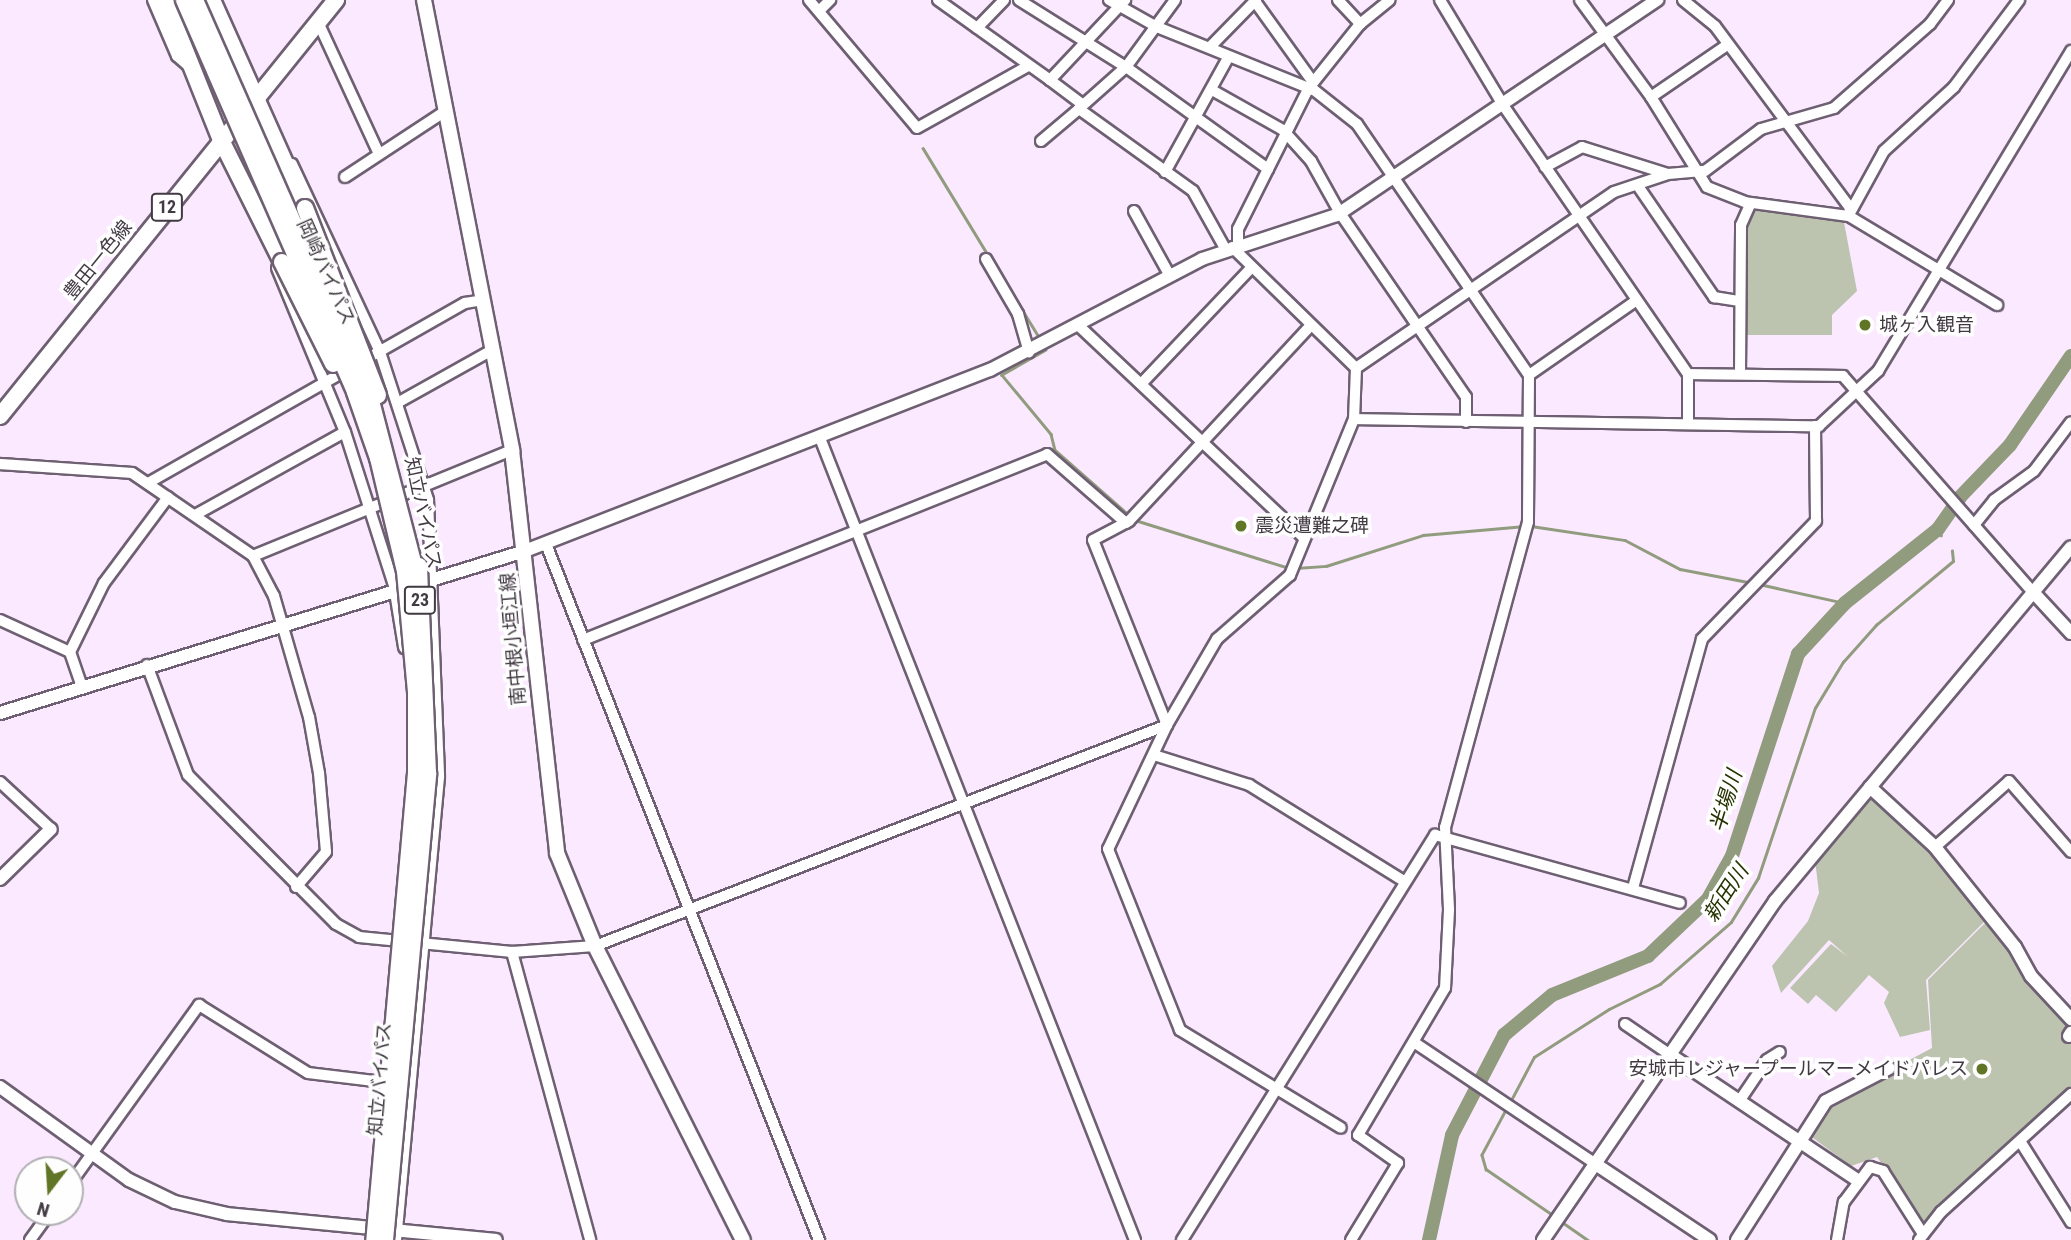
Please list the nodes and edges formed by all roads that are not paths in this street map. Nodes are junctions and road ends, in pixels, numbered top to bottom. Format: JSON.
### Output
{"nodes":[{"id":1,"x":153,"y":0,"type":"edge"},
{"id":2,"x":165,"y":0,"type":"edge"},
{"id":3,"x":184,"y":0,"type":"edge"},
{"id":4,"x":195,"y":0,"type":"edge"},
{"id":5,"x":336,"y":0,"type":"edge"},
{"id":6,"x":424,"y":0,"type":"edge"},
{"id":7,"x":809,"y":0,"type":"edge"},
{"id":8,"x":830,"y":0,"type":"edge"},
{"id":9,"x":938,"y":0,"type":"edge"},
{"id":10,"x":1004,"y":0,"type":"edge"},
{"id":11,"x":1019,"y":0,"type":"edge"},
{"id":12,"x":1109,"y":0,"type":"edge"},
{"id":13,"x":1175,"y":0,"type":"edge"},
{"id":14,"x":1255,"y":0,"type":"edge"},
{"id":15,"x":1338,"y":0,"type":"edge"},
{"id":16,"x":1390,"y":0,"type":"edge"},
{"id":17,"x":1440,"y":0,"type":"edge"},
{"id":18,"x":1580,"y":0,"type":"edge"},
{"id":19,"x":1657,"y":0,"type":"edge"},
{"id":20,"x":1683,"y":0,"type":"edge"},
{"id":21,"x":1948,"y":0,"type":"edge"},
{"id":22,"x":2019,"y":0,"type":"edge"},
{"id":23,"x":213,"y":1,"type":"edge"},
{"id":24,"x":1122,"y":3,"type":"edge"},
{"id":25,"x":819,"y":11,"type":"junction"},
{"id":26,"x":318,"y":22,"type":"junction"},
{"id":27,"x":1360,"y":24,"type":"junction"},
{"id":28,"x":1157,"y":27,"type":"junction"},
{"id":29,"x":977,"y":28,"type":"junction"},
{"id":30,"x":1606,"y":34,"type":"junction"},
{"id":31,"x":1087,"y":41,"type":"junction"},
{"id":32,"x":1727,"y":45,"type":"junction"},
{"id":33,"x":1210,"y":47,"type":"junction"},
{"id":34,"x":2071,"y":51,"type":"edge"},
{"id":35,"x":1229,"y":56,"type":"junction"},
{"id":36,"x":1028,"y":66,"type":"junction"},
{"id":37,"x":1126,"y":66,"type":"junction"},
{"id":38,"x":191,"y":69,"type":"junction"},
{"id":39,"x":1050,"y":80,"type":"junction"},
{"id":40,"x":1310,"y":86,"type":"junction"},
{"id":41,"x":1212,"y":90,"type":"junction"},
{"id":42,"x":258,"y":97,"type":"junction"},
{"id":43,"x":1651,"y":97,"type":"junction"},
{"id":44,"x":1503,"y":105,"type":"junction"},
{"id":45,"x":1080,"y":108,"type":"junction"},
{"id":46,"x":447,"y":110,"type":"junction"},
{"id":47,"x":1197,"y":119,"type":"junction"},
{"id":48,"x":1783,"y":122,"type":"junction"},
{"id":49,"x":1286,"y":134,"type":"junction"},
{"id":50,"x":272,"y":136,"type":"junction"},
{"id":51,"x":221,"y":140,"type":"junction"},
{"id":52,"x":1041,"y":141,"type":"dead end"},
{"id":53,"x":379,"y":154,"type":"junction"},
{"id":54,"x":1545,"y":167,"type":"junction"},
{"id":55,"x":1268,"y":169,"type":"junction"},
{"id":56,"x":1165,"y":172,"type":"junction"},
{"id":57,"x":1699,"y":172,"type":"junction"},
{"id":58,"x":1668,"y":174,"type":"junction"},
{"id":59,"x":345,"y":177,"type":"dead end"},
{"id":60,"x":1395,"y":179,"type":"junction"},
{"id":61,"x":1638,"y":186,"type":"junction"},
{"id":62,"x":1751,"y":203,"type":"junction"},
{"id":63,"x":1134,"y":211,"type":"dead end"},
{"id":64,"x":1340,"y":213,"type":"junction"},
{"id":65,"x":1850,"y":214,"type":"junction"},
{"id":66,"x":1579,"y":216,"type":"junction"},
{"id":67,"x":268,"y":234,"type":"junction"},
{"id":68,"x":1232,"y":247,"type":"junction"},
{"id":69,"x":986,"y":259,"type":"dead end"},
{"id":70,"x":1250,"y":269,"type":"junction"},
{"id":71,"x":1939,"y":271,"type":"junction"},
{"id":72,"x":1170,"y":276,"type":"junction"},
{"id":73,"x":1471,"y":289,"type":"junction"},
{"id":74,"x":483,"y":299,"type":"junction"},
{"id":75,"x":1637,"y":300,"type":"junction"},
{"id":76,"x":1740,"y":301,"type":"junction"},
{"id":77,"x":1997,"y":305,"type":"dead end"},
{"id":78,"x":1310,"y":326,"type":"junction"},
{"id":79,"x":1417,"y":326,"type":"junction"},
{"id":80,"x":1079,"y":327,"type":"junction"},
{"id":81,"x":494,"y":349,"type":"junction"},
{"id":82,"x":380,"y":352,"type":"junction"},
{"id":83,"x":1030,"y":352,"type":"junction"},
{"id":84,"x":1356,"y":368,"type":"junction"},
{"id":85,"x":1529,"y":374,"type":"junction"},
{"id":86,"x":1688,"y":374,"type":"junction"},
{"id":87,"x":1740,"y":374,"type":"junction"},
{"id":88,"x":325,"y":382,"type":"junction"},
{"id":89,"x":1141,"y":384,"type":"junction"},
{"id":90,"x":1858,"y":390,"type":"junction"},
{"id":91,"x":399,"y":402,"type":"junction"},
{"id":92,"x":0,"y":416,"type":"edge"},
{"id":93,"x":1354,"y":419,"type":"junction"},
{"id":94,"x":1466,"y":422,"type":"junction"},
{"id":95,"x":2071,"y":422,"type":"edge"},
{"id":96,"x":1530,"y":424,"type":"junction"},
{"id":97,"x":1688,"y":424,"type":"junction"},
{"id":98,"x":1815,"y":426,"type":"junction"},
{"id":99,"x":345,"y":432,"type":"junction"},
{"id":100,"x":820,"y":438,"type":"junction"},
{"id":101,"x":1202,"y":441,"type":"junction"},
{"id":102,"x":512,"y":450,"type":"junction"},
{"id":103,"x":0,"y":464,"type":"edge"},
{"id":104,"x":148,"y":483,"type":"junction"},
{"id":105,"x":424,"y":484,"type":"junction"},
{"id":106,"x":168,"y":497,"type":"junction"},
{"id":107,"x":370,"y":506,"type":"junction"},
{"id":108,"x":195,"y":515,"type":"junction"},
{"id":109,"x":1130,"y":520,"type":"junction"},
{"id":110,"x":1972,"y":522,"type":"junction"},
{"id":111,"x":858,"y":532,"type":"junction"},
{"id":112,"x":1303,"y":537,"type":"junction"},
{"id":113,"x":546,"y":544,"type":"junction"},
{"id":114,"x":2071,"y":547,"type":"edge"},
{"id":115,"x":525,"y":551,"type":"junction"},
{"id":116,"x":253,"y":556,"type":"junction"},
{"id":117,"x":405,"y":571,"type":"junction"},
{"id":118,"x":430,"y":582,"type":"junction"},
{"id":119,"x":396,"y":592,"type":"junction"},
{"id":120,"x":2033,"y":592,"type":"junction"},
{"id":121,"x":420,"y":603,"type":"junction"},
{"id":122,"x":0,"y":620,"type":"edge"},
{"id":123,"x":281,"y":630,"type":"junction"},
{"id":124,"x":2071,"y":633,"type":"edge"},
{"id":125,"x":583,"y":640,"type":"junction"},
{"id":126,"x":70,"y":652,"type":"junction"},
{"id":127,"x":147,"y":665,"type":"junction"},
{"id":128,"x":82,"y":686,"type":"junction"},
{"id":129,"x":0,"y":713,"type":"edge"},
{"id":130,"x":1167,"y":725,"type":"junction"},
{"id":131,"x":1154,"y":755,"type":"junction"},
{"id":132,"x":0,"y":782,"type":"edge"},
{"id":133,"x":1870,"y":787,"type":"junction"},
{"id":134,"x":963,"y":802,"type":"junction"},
{"id":135,"x":51,"y":829,"type":"joint"},
{"id":136,"x":1444,"y":836,"type":"junction"},
{"id":137,"x":1935,"y":847,"type":"junction"},
{"id":138,"x":2071,"y":852,"type":"edge"},
{"id":139,"x":0,"y":879,"type":"edge"},
{"id":140,"x":1402,"y":880,"type":"junction"},
{"id":141,"x":296,"y":887,"type":"junction"},
{"id":142,"x":1633,"y":888,"type":"junction"},
{"id":143,"x":1680,"y":903,"type":"dead end"},
{"id":144,"x":690,"y":909,"type":"junction"},
{"id":145,"x":394,"y":941,"type":"junction"},
{"id":146,"x":426,"y":944,"type":"junction"},
{"id":147,"x":595,"y":946,"type":"junction"},
{"id":148,"x":512,"y":952,"type":"junction"},
{"id":149,"x":2071,"y":1018,"type":"edge"},
{"id":150,"x":1625,"y":1024,"type":"dead end"},
{"id":151,"x":1415,"y":1043,"type":"junction"},
{"id":152,"x":1780,"y":1052,"type":"dead end"},
{"id":153,"x":1669,"y":1054,"type":"junction"},
{"id":154,"x":1889,"y":1068,"type":"dead end"},
{"id":155,"x":382,"y":1082,"type":"junction"},
{"id":156,"x":0,"y":1087,"type":"edge"},
{"id":157,"x":1275,"y":1087,"type":"junction"},
{"id":158,"x":2071,"y":1094,"type":"edge"},
{"id":159,"x":1740,"y":1101,"type":"junction"},
{"id":160,"x":1342,"y":1128,"type":"dead end"},
{"id":161,"x":1800,"y":1140,"type":"junction"},
{"id":162,"x":2020,"y":1141,"type":"junction"},
{"id":163,"x":92,"y":1153,"type":"junction"},
{"id":164,"x":1594,"y":1163,"type":"junction"},
{"id":165,"x":84,"y":1164,"type":"edge"},
{"id":166,"x":1857,"y":1180,"type":"junction"},
{"id":167,"x":2071,"y":1222,"type":"edge"},
{"id":168,"x":370,"y":1236,"type":"edge"},
{"id":169,"x":393,"y":1237,"type":"edge"},
{"id":170,"x":1921,"y":1237,"type":"edge"},
{"id":171,"x":496,"y":1240,"type":"edge"},
{"id":172,"x":590,"y":1240,"type":"edge"},
{"id":173,"x":743,"y":1240,"type":"edge"},
{"id":174,"x":819,"y":1240,"type":"edge"},
{"id":175,"x":1135,"y":1240,"type":"edge"},
{"id":176,"x":1182,"y":1240,"type":"edge"},
{"id":177,"x":1351,"y":1240,"type":"edge"},
{"id":178,"x":1543,"y":1240,"type":"edge"},
{"id":179,"x":1710,"y":1240,"type":"edge"},
{"id":180,"x":1737,"y":1240,"type":"edge"},
{"id":181,"x":1837,"y":1240,"type":"edge"}],
"edges":[{"from":1,"to":38,"type":"street"},
{"from":2,"to":38,"type":"main road","number":"23"},
{"from":3,"to":117,"type":"main road","name":"岡崎バイパス","number":"23","bridge":true},
{"from":4,"to":121,"type":"main road","name":"知立バイパス","number":"23","bridge":true},
{"from":5,"to":26,"type":"main road","name":"豊田一色線","number":"12"},
{"from":6,"to":46,"type":"main road","name":"南中根小垣江線"},
{"from":7,"to":25,"type":"street"},
{"from":8,"to":25,"type":"street"},
{"from":9,"to":29,"type":"street"},
{"from":10,"to":29,"type":"street"},
{"from":11,"to":31,"type":"street"},
{"from":12,"to":24,"type":"street"},
{"from":13,"to":28,"type":"street"},
{"from":14,"to":33,"type":"street"},
{"from":14,"to":40,"type":"street"},
{"from":15,"to":27,"type":"street"},
{"from":16,"to":27,"type":"street"},
{"from":17,"to":44,"type":"street"},
{"from":18,"to":30,"type":"street"},
{"from":19,"to":30,"type":"street"},
{"from":20,"to":32,"type":"street"},
{"from":21,"to":48,"type":"street"},
{"from":22,"to":65,"type":"street"},
{"from":23,"to":42,"type":"main road","number":"23"},
{"from":24,"to":28,"type":"street"},
{"from":24,"to":31,"type":"street"},
{"from":25,"to":36,"type":"street"},
{"from":26,"to":42,"type":"main road","name":"豊田一色線","number":"12"},
{"from":26,"to":53,"type":"street"},
{"from":27,"to":40,"type":"street"},
{"from":28,"to":33,"type":"street"},
{"from":28,"to":37,"type":"street"},
{"from":29,"to":36,"type":"street"},
{"from":30,"to":43,"type":"street"},
{"from":30,"to":44,"type":"street"},
{"from":31,"to":37,"type":"street"},
{"from":31,"to":39,"type":"street"},
{"from":32,"to":43,"type":"street"},
{"from":32,"to":48,"type":"street"},
{"from":33,"to":35,"type":"street"},
{"from":34,"to":71,"type":"street"},
{"from":35,"to":40,"type":"street"},
{"from":35,"to":41,"type":"street"},
{"from":36,"to":39,"type":"street"},
{"from":37,"to":45,"type":"street"},
{"from":37,"to":47,"type":"street"},
{"from":38,"to":51,"type":"main road","number":"23"},
{"from":39,"to":45,"type":"street"},
{"from":40,"to":49,"type":"street"},
{"from":40,"to":60,"type":"street"},
{"from":41,"to":47,"type":"street"},
{"from":41,"to":49,"type":"street"},
{"from":42,"to":50,"type":"main road","number":"23"},
{"from":42,"to":51,"type":"main road","name":"豊田一色線","number":"12"},
{"from":43,"to":57,"type":"street"},
{"from":44,"to":54,"type":"street"},
{"from":44,"to":60,"type":"street"},
{"from":45,"to":52,"type":"street"},
{"from":45,"to":56,"type":"street"},
{"from":46,"to":53,"type":"street"},
{"from":46,"to":74,"type":"main road","name":"南中根小垣江線"},
{"from":47,"to":55,"type":"street"},
{"from":47,"to":56,"type":"street"},
{"from":48,"to":57,"type":"street"},
{"from":48,"to":65,"type":"street"},
{"from":49,"to":55,"type":"street"},
{"from":49,"to":64,"type":"street"},
{"from":50,"to":82,"type":"street"},
{"from":50,"to":121,"type":"main road","number":"23","bridge":true},
{"from":51,"to":67,"type":"main road","number":"23"},
{"from":51,"to":92,"type":"main road","name":"豊田一色線","number":"12"},
{"from":53,"to":59,"type":"street"},
{"from":54,"to":58,"type":"street"},
{"from":54,"to":66,"type":"street"},
{"from":55,"to":68,"type":"street"},
{"from":56,"to":68,"type":"street"},
{"from":57,"to":58,"type":"street"},
{"from":57,"to":62,"type":"street"},
{"from":58,"to":61,"type":"street"},
{"from":60,"to":64,"type":"street"},
{"from":60,"to":73,"type":"street"},
{"from":61,"to":66,"type":"street"},
{"from":61,"to":76,"type":"street"},
{"from":62,"to":65,"type":"street"},
{"from":62,"to":76,"type":"street"},
{"from":63,"to":72,"type":"street"},
{"from":64,"to":68,"type":"street"},
{"from":64,"to":79,"type":"street"},
{"from":65,"to":71,"type":"street"},
{"from":66,"to":73,"type":"street"},
{"from":66,"to":75,"type":"street"},
{"from":67,"to":88,"type":"street"},
{"from":67,"to":117,"type":"main road","number":"23","bridge":true},
{"from":68,"to":70,"type":"street"},
{"from":68,"to":72,"type":"street"},
{"from":69,"to":83,"type":"street"},
{"from":70,"to":78,"type":"street"},
{"from":70,"to":89,"type":"street"},
{"from":71,"to":77,"type":"street"},
{"from":71,"to":90,"type":"street"},
{"from":72,"to":80,"type":"street"},
{"from":73,"to":79,"type":"street"},
{"from":73,"to":85,"type":"street"},
{"from":74,"to":81,"type":"main road","name":"南中根小垣江線"},
{"from":74,"to":82,"type":"street"},
{"from":75,"to":85,"type":"street"},
{"from":75,"to":86,"type":"street"},
{"from":76,"to":87,"type":"street"},
{"from":78,"to":84,"type":"street"},
{"from":78,"to":101,"type":"street"},
{"from":79,"to":84,"type":"street"},
{"from":79,"to":94,"type":"street"},
{"from":80,"to":83,"type":"street"},
{"from":80,"to":89,"type":"street"},
{"from":81,"to":91,"type":"street"},
{"from":81,"to":102,"type":"main road","name":"南中根小垣江線"},
{"from":82,"to":88,"type":"street"},
{"from":82,"to":91,"type":"street"},
{"from":83,"to":100,"type":"street"},
{"from":84,"to":93,"type":"street"},
{"from":85,"to":96,"type":"street"},
{"from":86,"to":87,"type":"street"},
{"from":86,"to":97,"type":"street"},
{"from":87,"to":90,"type":"street"},
{"from":88,"to":99,"type":"street"},
{"from":88,"to":104,"type":"street"},
{"from":89,"to":101,"type":"street"},
{"from":90,"to":98,"type":"street"},
{"from":90,"to":110,"type":"street"},
{"from":91,"to":105,"type":"street"},
{"from":93,"to":94,"type":"street"},
{"from":93,"to":112,"type":"street"},
{"from":94,"to":96,"type":"street"},
{"from":95,"to":110,"type":"street"},
{"from":96,"to":97,"type":"street"},
{"from":96,"to":136,"type":"street"},
{"from":97,"to":98,"type":"street"},
{"from":98,"to":142,"type":"street"},
{"from":99,"to":107,"type":"street"},
{"from":99,"to":108,"type":"street"},
{"from":100,"to":111,"type":"street"},
{"from":100,"to":113,"type":"street"},
{"from":101,"to":109,"type":"street"},
{"from":101,"to":112,"type":"street"},
{"from":102,"to":105,"type":"street"},
{"from":102,"to":115,"type":"main road","name":"南中根小垣江線"},
{"from":103,"to":104,"type":"street"},
{"from":104,"to":106,"type":"street"},
{"from":105,"to":107,"type":"street"},
{"from":105,"to":118,"type":"street"},
{"from":106,"to":108,"type":"street"},
{"from":106,"to":126,"type":"street"},
{"from":107,"to":116,"type":"street"},
{"from":107,"to":119,"type":"street"},
{"from":108,"to":116,"type":"street"},
{"from":109,"to":111,"type":"street"},
{"from":109,"to":130,"type":"street"},
{"from":110,"to":120,"type":"street"},
{"from":111,"to":125,"type":"street"},
{"from":111,"to":134,"type":"street"},
{"from":112,"to":130,"type":"street"},
{"from":113,"to":115,"type":"street"},
{"from":113,"to":125,"type":"street"},
{"from":114,"to":120,"type":"street"},
{"from":115,"to":118,"type":"street"},
{"from":115,"to":147,"type":"main road","name":"南中根小垣江線"},
{"from":116,"to":123,"type":"street"},
{"from":117,"to":168,"type":"main road","name":"知立バイパス","number":"23","bridge":true},
{"from":118,"to":119,"type":"street"},
{"from":118,"to":146,"type":"street"},
{"from":119,"to":123,"type":"street"},
{"from":119,"to":145,"type":"street"},
{"from":120,"to":124,"type":"street"},
{"from":120,"to":133,"type":"street"},
{"from":121,"to":169,"type":"main road","name":"知立バイパス","number":"23","bridge":true},
{"from":122,"to":126,"type":"street"},
{"from":123,"to":127,"type":"street"},
{"from":123,"to":141,"type":"street"},
{"from":125,"to":144,"type":"street"},
{"from":126,"to":128,"type":"street"},
{"from":127,"to":128,"type":"street"},
{"from":127,"to":141,"type":"street"},
{"from":128,"to":129,"type":"street"},
{"from":130,"to":131,"type":"street"},
{"from":130,"to":134,"type":"street"},
{"from":131,"to":140,"type":"street"},
{"from":131,"to":157,"type":"street"},
{"from":132,"to":135,"type":"street"},
{"from":133,"to":137,"type":"street"},
{"from":133,"to":153,"type":"street"},
{"from":134,"to":144,"type":"street"},
{"from":134,"to":175,"type":"street"},
{"from":135,"to":139,"type":"street"},
{"from":136,"to":140,"type":"street"},
{"from":136,"to":142,"type":"street"},
{"from":136,"to":151,"type":"street"},
{"from":137,"to":138,"type":"street"},
{"from":137,"to":149,"type":"street"},
{"from":140,"to":157,"type":"street"},
{"from":141,"to":145,"type":"street"},
{"from":142,"to":143,"type":"street"},
{"from":144,"to":147,"type":"street"},
{"from":144,"to":174,"type":"street"},
{"from":145,"to":146,"type":"street"},
{"from":145,"to":155,"type":"street"},
{"from":146,"to":148,"type":"street"},
{"from":146,"to":169,"type":"street"},
{"from":147,"to":148,"type":"street"},
{"from":147,"to":173,"type":"main road","name":"南中根小垣江線"},
{"from":148,"to":172,"type":"street"},
{"from":150,"to":153,"type":"street"},
{"from":151,"to":164,"type":"street"},
{"from":151,"to":177,"type":"street"},
{"from":152,"to":159,"type":"street"},
{"from":153,"to":159,"type":"street"},
{"from":153,"to":164,"type":"street"},
{"from":154,"to":161,"type":"street"},
{"from":155,"to":163,"type":"street"},
{"from":155,"to":168,"type":"street"},
{"from":156,"to":163,"type":"street"},
{"from":157,"to":160,"type":"street"},
{"from":157,"to":176,"type":"street"},
{"from":158,"to":162,"type":"street"},
{"from":159,"to":161,"type":"street"},
{"from":161,"to":166,"type":"street"},
{"from":161,"to":180,"type":"street"},
{"from":162,"to":167,"type":"street"},
{"from":162,"to":170,"type":"street"},
{"from":163,"to":165,"type":"street"},
{"from":163,"to":168,"type":"street"},
{"from":164,"to":178,"type":"street"},
{"from":164,"to":179,"type":"street"},
{"from":166,"to":170,"type":"street"},
{"from":166,"to":181,"type":"street"},
{"from":168,"to":169,"type":"street"},
{"from":169,"to":171,"type":"street"}]}
